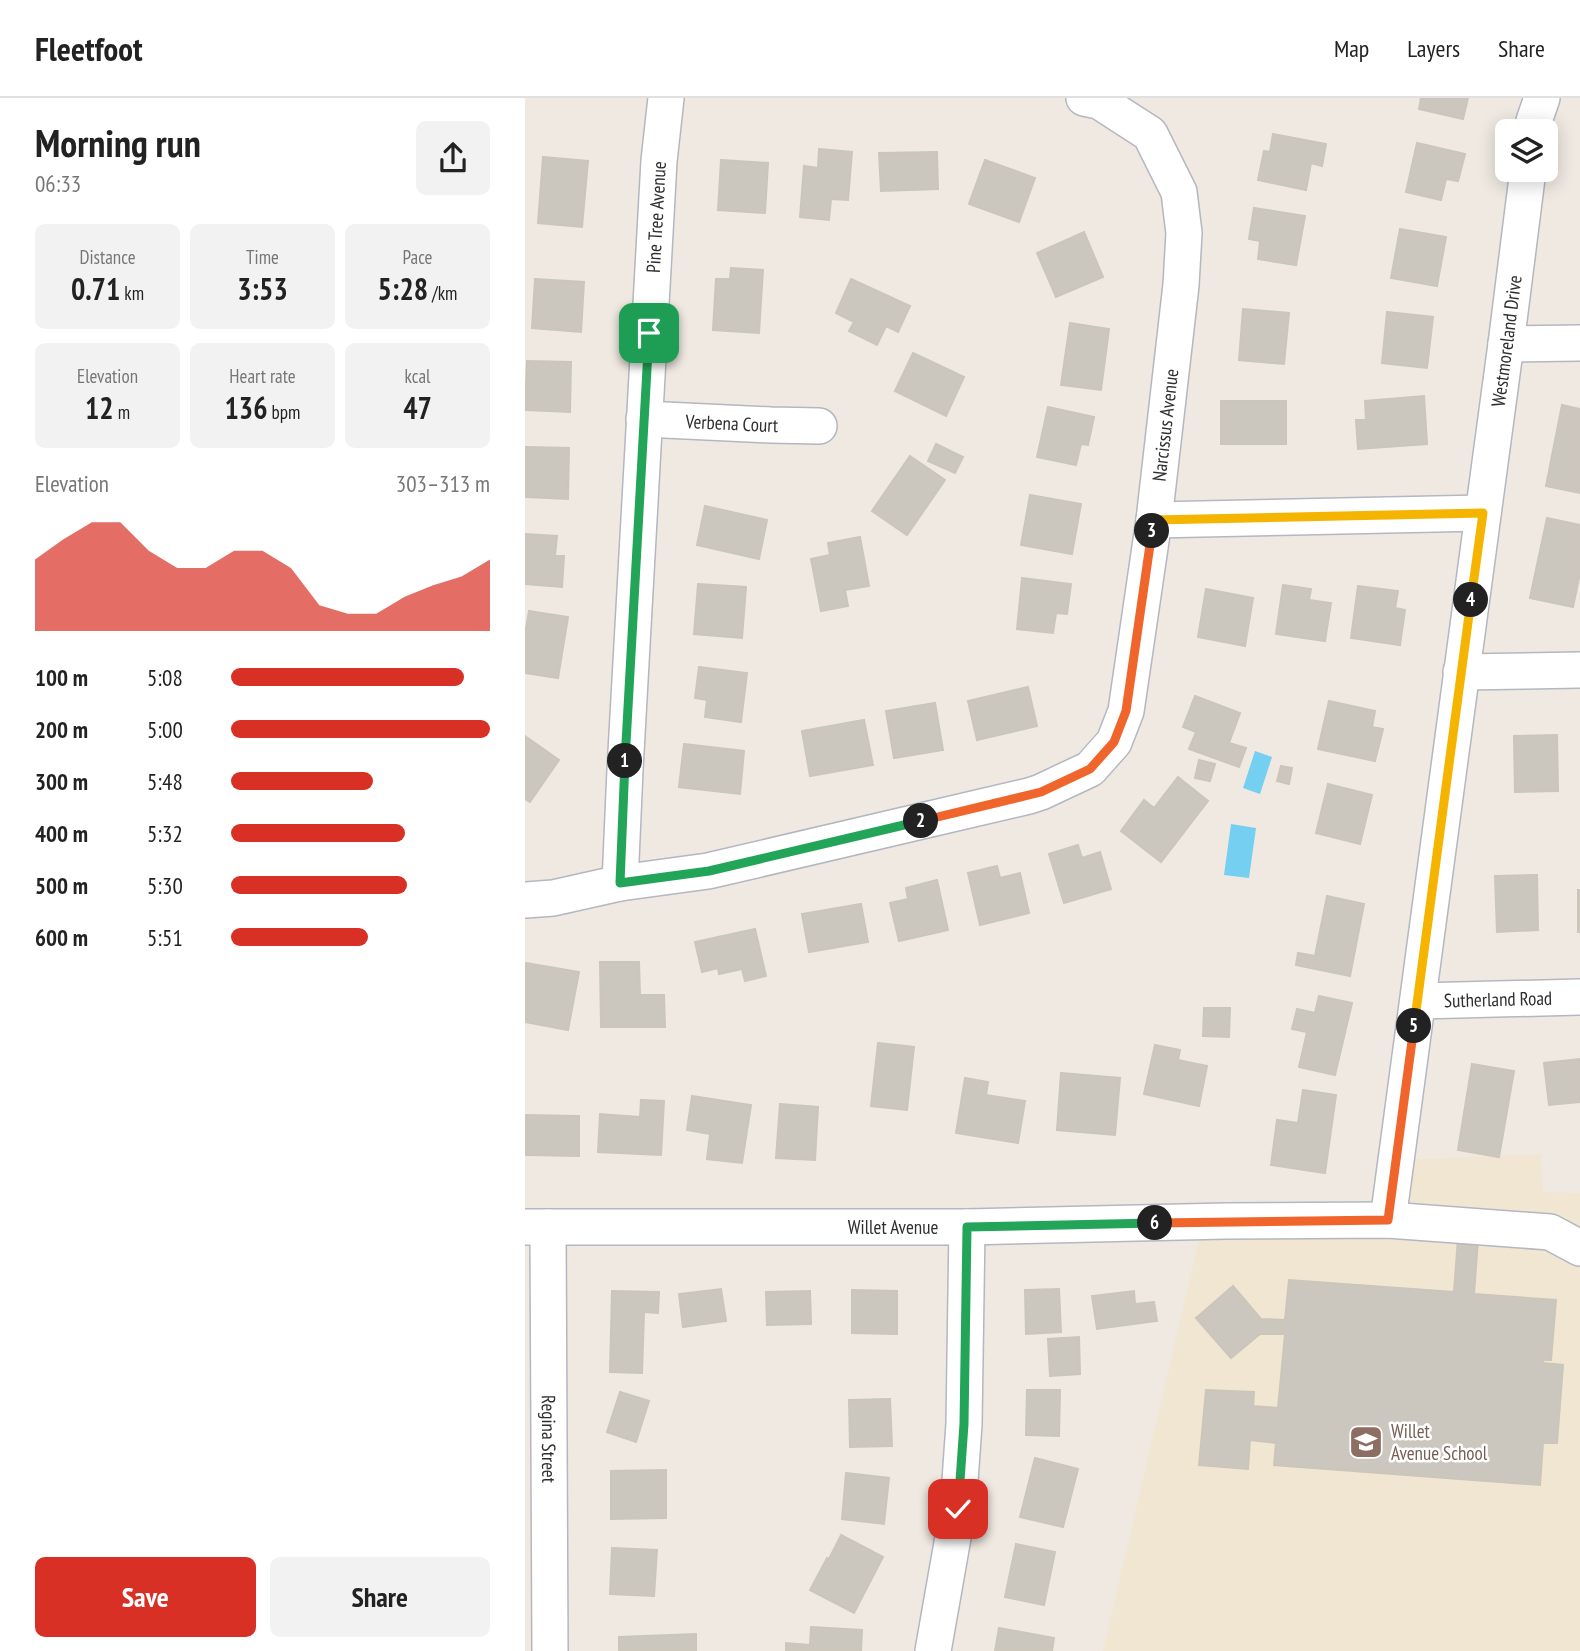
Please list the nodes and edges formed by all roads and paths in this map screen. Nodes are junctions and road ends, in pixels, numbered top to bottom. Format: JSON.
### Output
{"nodes":[{"id":1,"x":666,"y":98,"type":"edge"},
{"id":2,"x":1084,"y":98,"type":"edge"},
{"id":3,"x":1542,"y":98,"type":"edge"},
{"id":4,"x":1535,"y":119,"type":"edge"},
{"id":5,"x":1526,"y":182,"type":"edge"},
{"id":6,"x":1580,"y":343,"type":"edge"},
{"id":7,"x":1506,"y":344,"type":"junction"},
{"id":8,"x":644,"y":419,"type":"junction"},
{"id":9,"x":819,"y":426,"type":"dead end"},
{"id":10,"x":1483,"y":513,"type":"junction"},
{"id":11,"x":1154,"y":520,"type":"junction"},
{"id":12,"x":1580,"y":670,"type":"edge"},
{"id":13,"x":1461,"y":672,"type":"junction"},
{"id":14,"x":620,"y":883,"type":"junction"},
{"id":15,"x":525,"y":900,"type":"edge"},
{"id":16,"x":1580,"y":997,"type":"edge"},
{"id":17,"x":1418,"y":1001,"type":"junction"},
{"id":18,"x":1388,"y":1220,"type":"junction"},
{"id":19,"x":537,"y":1227,"type":"edge"},
{"id":20,"x":967,"y":1227,"type":"junction"},
{"id":21,"x":1580,"y":1248,"type":"edge"},
{"id":22,"x":550,"y":1651,"type":"edge"},
{"id":23,"x":933,"y":1651,"type":"edge"}],
"edges":[{"from":1,"to":8,"type":"street","name":"Pine Tree Avenue"},
{"from":2,"to":11,"type":"street","name":"Narcissus Avenue"},
{"from":3,"to":4,"type":"street"},
{"from":5,"to":7,"type":"street","name":"Westmoreland Drive"},
{"from":6,"to":7,"type":"street"},
{"from":7,"to":10,"type":"street","name":"Westmoreland Drive"},
{"from":8,"to":9,"type":"street","name":"Verbena Court"},
{"from":8,"to":14,"type":"street","name":"Pine Tree Avenue"},
{"from":10,"to":11,"type":"street"},
{"from":10,"to":13,"type":"street","name":"Westmoreland Drive"},
{"from":11,"to":14,"type":"street","name":"Narcissus Avenue"},
{"from":12,"to":13,"type":"street"},
{"from":13,"to":17,"type":"street","name":"Westmoreland Drive"},
{"from":14,"to":15,"type":"street","name":"Narcissus Avenue"},
{"from":16,"to":17,"type":"street","name":"Sutherland Road"},
{"from":17,"to":18,"type":"street","name":"Westmoreland Drive"},
{"from":18,"to":20,"type":"street","name":"Willet Avenue"},
{"from":18,"to":21,"type":"street","name":"Willet Avenue"},
{"from":19,"to":20,"type":"street","name":"Willet Avenue"},
{"from":19,"to":22,"type":"street","name":"Regina Street"},
{"from":20,"to":23,"type":"street"}]}
